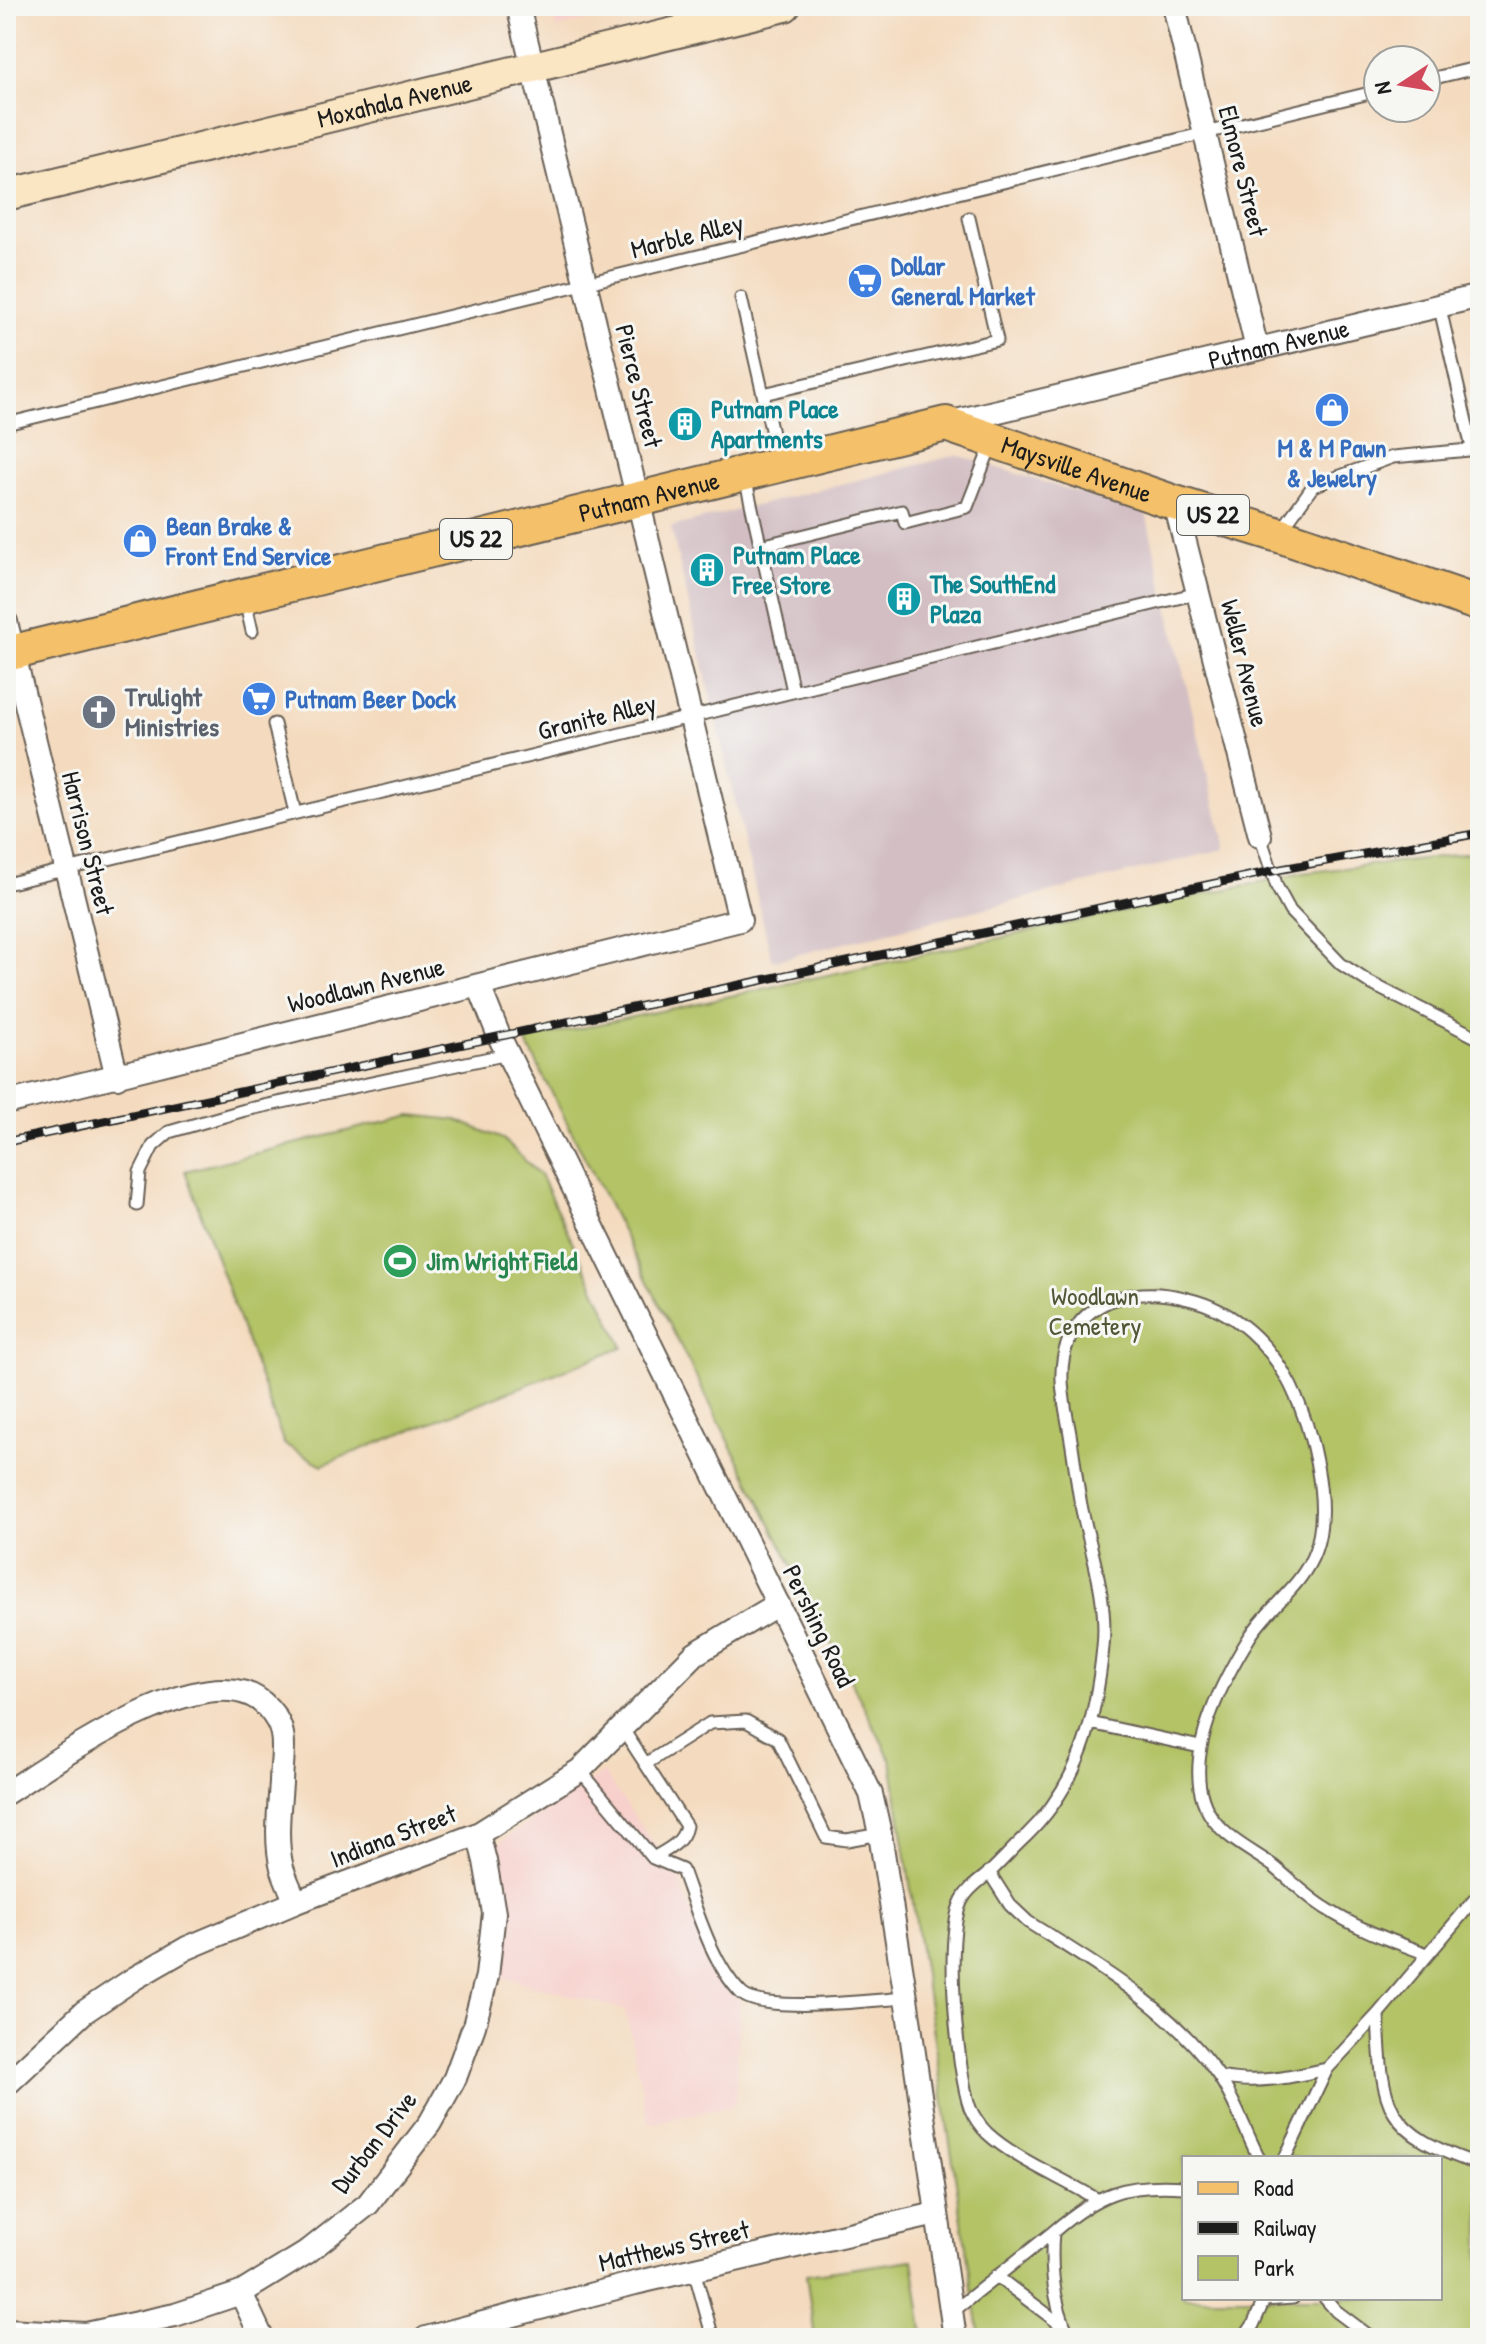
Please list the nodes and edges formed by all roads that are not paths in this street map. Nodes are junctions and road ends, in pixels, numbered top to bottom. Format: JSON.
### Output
{"nodes":[{"id":1,"x":518,"y":6,"type":"edge"},
{"id":2,"x":785,"y":6,"type":"edge"},
{"id":3,"x":1174,"y":6,"type":"edge"},
{"id":4,"x":533,"y":66,"type":"junction"},
{"id":5,"x":1480,"y":67,"type":"edge"},
{"id":6,"x":1442,"y":76,"type":"edge"},
{"id":7,"x":1362,"y":95,"type":"edge"},
{"id":8,"x":1204,"y":131,"type":"junction"},
{"id":9,"x":6,"y":195,"type":"edge"},
{"id":10,"x":969,"y":218,"type":"dead end"},
{"id":11,"x":585,"y":283,"type":"junction"},
{"id":12,"x":1480,"y":296,"type":"edge"},
{"id":13,"x":741,"y":298,"type":"dead end"},
{"id":14,"x":1439,"y":304,"type":"junction"},
{"id":15,"x":1257,"y":349,"type":"junction"},
{"id":16,"x":763,"y":394,"type":"junction"},
{"id":17,"x":6,"y":424,"type":"edge"},
{"id":18,"x":946,"y":424,"type":"junction"},
{"id":19,"x":993,"y":440,"type":"junction"},
{"id":20,"x":1476,"y":448,"type":"edge"},
{"id":21,"x":779,"y":464,"type":"junction"},
{"id":22,"x":744,"y":473,"type":"junction"},
{"id":23,"x":637,"y":499,"type":"junction"},
{"id":24,"x":1175,"y":503,"type":"junction"},
{"id":25,"x":1279,"y":535,"type":"junction"},
{"id":26,"x":761,"y":546,"type":"junction"},
{"id":27,"x":1198,"y":593,"type":"junction"},
{"id":28,"x":244,"y":595,"type":"junction"},
{"id":29,"x":1480,"y":604,"type":"edge"},
{"id":30,"x":252,"y":631,"type":"dead end"},
{"id":31,"x":8,"y":643,"type":"edge"},
{"id":32,"x":793,"y":691,"type":"junction"},
{"id":33,"x":690,"y":716,"type":"junction"},
{"id":34,"x":274,"y":724,"type":"dead end"},
{"id":35,"x":295,"y":813,"type":"junction"},
{"id":36,"x":1260,"y":836,"type":"joint"},
{"id":37,"x":65,"y":870,"type":"junction"},
{"id":38,"x":6,"y":884,"type":"edge"},
{"id":39,"x":740,"y":920,"type":"joint"},
{"id":40,"x":479,"y":986,"type":"junction"},
{"id":41,"x":1480,"y":1039,"type":"edge"},
{"id":42,"x":508,"y":1054,"type":"junction"},
{"id":43,"x":117,"y":1077,"type":"junction"},
{"id":44,"x":6,"y":1103,"type":"edge"},
{"id":45,"x":137,"y":1205,"type":"dead end"},
{"id":46,"x":778,"y":1604,"type":"junction"},
{"id":47,"x":1090,"y":1723,"type":"junction"},
{"id":48,"x":622,"y":1728,"type":"junction"},
{"id":49,"x":1200,"y":1747,"type":"junction"},
{"id":50,"x":647,"y":1763,"type":"junction"},
{"id":51,"x":580,"y":1770,"type":"junction"},
{"id":52,"x":6,"y":1793,"type":"edge"},
{"id":53,"x":478,"y":1834,"type":"junction"},
{"id":54,"x":880,"y":1834,"type":"junction"},
{"id":55,"x":653,"y":1858,"type":"junction"},
{"id":56,"x":989,"y":1872,"type":"junction"},
{"id":57,"x":1480,"y":1893,"type":"edge"},
{"id":58,"x":296,"y":1902,"type":"junction"},
{"id":59,"x":1427,"y":1954,"type":"junction"},
{"id":60,"x":906,"y":1998,"type":"junction"},
{"id":61,"x":1378,"y":2014,"type":"junction"},
{"id":62,"x":1327,"y":2069,"type":"junction"},
{"id":63,"x":1220,"y":2077,"type":"junction"},
{"id":64,"x":6,"y":2085,"type":"edge"},
{"id":65,"x":1258,"y":2156,"type":"edge"},
{"id":66,"x":1286,"y":2156,"type":"edge"},
{"id":67,"x":1480,"y":2165,"type":"edge"},
{"id":68,"x":1182,"y":2187,"type":"edge"},
{"id":69,"x":1098,"y":2200,"type":"junction"},
{"id":70,"x":936,"y":2214,"type":"junction"},
{"id":71,"x":1053,"y":2232,"type":"junction"},
{"id":72,"x":694,"y":2270,"type":"junction"},
{"id":73,"x":996,"y":2276,"type":"junction"},
{"id":74,"x":241,"y":2293,"type":"junction"},
{"id":75,"x":1265,"y":2300,"type":"edge"},
{"id":76,"x":1327,"y":2300,"type":"edge"},
{"id":77,"x":951,"y":2313,"type":"junction"},
{"id":78,"x":6,"y":2330,"type":"edge"},
{"id":79,"x":1067,"y":2332,"type":"edge"},
{"id":80,"x":262,"y":2338,"type":"edge"},
{"id":81,"x":426,"y":2338,"type":"edge"},
{"id":82,"x":713,"y":2338,"type":"edge"},
{"id":83,"x":955,"y":2338,"type":"edge"},
{"id":84,"x":1244,"y":2338,"type":"edge"},
{"id":85,"x":1372,"y":2338,"type":"edge"}],
"edges":[{"from":1,"to":4,"type":"street","name":"Pierce Street"},
{"from":2,"to":4,"type":"street","name":"Moxahala Avenue"},
{"from":3,"to":8,"type":"street","name":"Elmore Street"},
{"from":4,"to":9,"type":"street","name":"Moxahala Avenue"},
{"from":4,"to":11,"type":"street","name":"Pierce Street"},
{"from":5,"to":6,"type":"lane"},
{"from":7,"to":8,"type":"lane","name":"Marble Alley"},
{"from":8,"to":11,"type":"lane","name":"Marble Alley"},
{"from":8,"to":15,"type":"street","name":"Elmore Street"},
{"from":10,"to":16,"type":"lane"},
{"from":11,"to":17,"type":"lane","name":"Marble Alley"},
{"from":11,"to":23,"type":"street","name":"Pierce Street"},
{"from":12,"to":14,"type":"street","name":"Putnam Avenue"},
{"from":13,"to":16,"type":"lane"},
{"from":14,"to":15,"type":"street","name":"Putnam Avenue"},
{"from":14,"to":20,"type":"lane"},
{"from":15,"to":18,"type":"street","name":"Putnam Avenue"},
{"from":16,"to":21,"type":"lane"},
{"from":18,"to":19,"type":"main road","name":"Maysville Avenue","number":"US 22"},
{"from":18,"to":21,"type":"main road","name":"Putnam Avenue","number":"US 22"},
{"from":19,"to":24,"type":"main road","name":"Maysville Avenue","number":"US 22"},
{"from":19,"to":26,"type":"lane"},
{"from":20,"to":25,"type":"lane"},
{"from":21,"to":22,"type":"main road","name":"Putnam Avenue","number":"US 22"},
{"from":22,"to":23,"type":"main road","name":"Putnam Avenue","number":"US 22"},
{"from":22,"to":26,"type":"lane"},
{"from":23,"to":28,"type":"main road","name":"Putnam Avenue","number":"US 22"},
{"from":23,"to":33,"type":"street","name":"Pierce Street"},
{"from":24,"to":25,"type":"main road","name":"Maysville Avenue","number":"US 22"},
{"from":24,"to":27,"type":"street","name":"Weller Avenue"},
{"from":25,"to":29,"type":"main road","name":"Maysville Avenue","number":"US 22"},
{"from":26,"to":32,"type":"lane"},
{"from":27,"to":32,"type":"lane","name":"Granite Alley"},
{"from":27,"to":36,"type":"street","name":"Weller Avenue"},
{"from":28,"to":30,"type":"lane"},
{"from":28,"to":31,"type":"main road","name":"Putnam Avenue","number":"US 22"},
{"from":31,"to":37,"type":"street","name":"Harrison Street"},
{"from":32,"to":33,"type":"lane","name":"Granite Alley"},
{"from":33,"to":35,"type":"lane","name":"Granite Alley"},
{"from":33,"to":39,"type":"street","name":"Pierce Street"},
{"from":34,"to":35,"type":"lane"},
{"from":35,"to":37,"type":"lane","name":"Granite Alley"},
{"from":36,"to":41,"type":"lane"},
{"from":37,"to":38,"type":"lane","name":"Granite Alley"},
{"from":37,"to":43,"type":"street","name":"Harrison Street"},
{"from":39,"to":40,"type":"street","name":"Woodlawn Avenue"},
{"from":40,"to":42,"type":"street","name":"Pershing Road"},
{"from":40,"to":43,"type":"street","name":"Woodlawn Avenue"},
{"from":42,"to":45,"type":"lane"},
{"from":42,"to":46,"type":"street","name":"Pershing Road"},
{"from":43,"to":44,"type":"street","name":"Woodlawn Avenue"},
{"from":46,"to":48,"type":"street","name":"Indiana Street"},
{"from":46,"to":54,"type":"street","name":"Pershing Road"},
{"from":47,"to":49,"type":"lane"},
{"from":47,"to":49,"type":"lane"},
{"from":47,"to":56,"type":"lane"},
{"from":48,"to":50,"type":"lane"},
{"from":48,"to":51,"type":"street","name":"Indiana Street"},
{"from":49,"to":59,"type":"lane"},
{"from":50,"to":54,"type":"lane"},
{"from":50,"to":55,"type":"lane"},
{"from":51,"to":53,"type":"street","name":"Indiana Street"},
{"from":51,"to":55,"type":"lane"},
{"from":52,"to":58,"type":"street"},
{"from":53,"to":58,"type":"street","name":"Indiana Street"},
{"from":53,"to":74,"type":"street","name":"Durban Drive"},
{"from":54,"to":60,"type":"street","name":"Pershing Road"},
{"from":55,"to":60,"type":"lane"},
{"from":56,"to":63,"type":"lane"},
{"from":56,"to":69,"type":"lane"},
{"from":57,"to":59,"type":"lane"},
{"from":58,"to":64,"type":"street","name":"Indiana Street"},
{"from":59,"to":61,"type":"lane"},
{"from":60,"to":70,"type":"street","name":"Pershing Road"},
{"from":61,"to":62,"type":"lane"},
{"from":61,"to":67,"type":"lane"},
{"from":62,"to":63,"type":"lane"},
{"from":62,"to":66,"type":"lane"},
{"from":63,"to":65,"type":"lane"},
{"from":68,"to":69,"type":"lane"},
{"from":69,"to":71,"type":"lane"},
{"from":70,"to":72,"type":"street","name":"Matthews Street"},
{"from":70,"to":77,"type":"street","name":"Pershing Road"},
{"from":71,"to":73,"type":"lane"},
{"from":71,"to":79,"type":"lane"},
{"from":72,"to":81,"type":"street","name":"Matthews Street"},
{"from":72,"to":82,"type":"lane"},
{"from":73,"to":77,"type":"lane"},
{"from":73,"to":79,"type":"lane"},
{"from":74,"to":78,"type":"street","name":"Durban Drive"},
{"from":74,"to":80,"type":"street"},
{"from":75,"to":84,"type":"lane"},
{"from":76,"to":85,"type":"lane"},
{"from":77,"to":83,"type":"street","name":"Pershing Road"}]}
